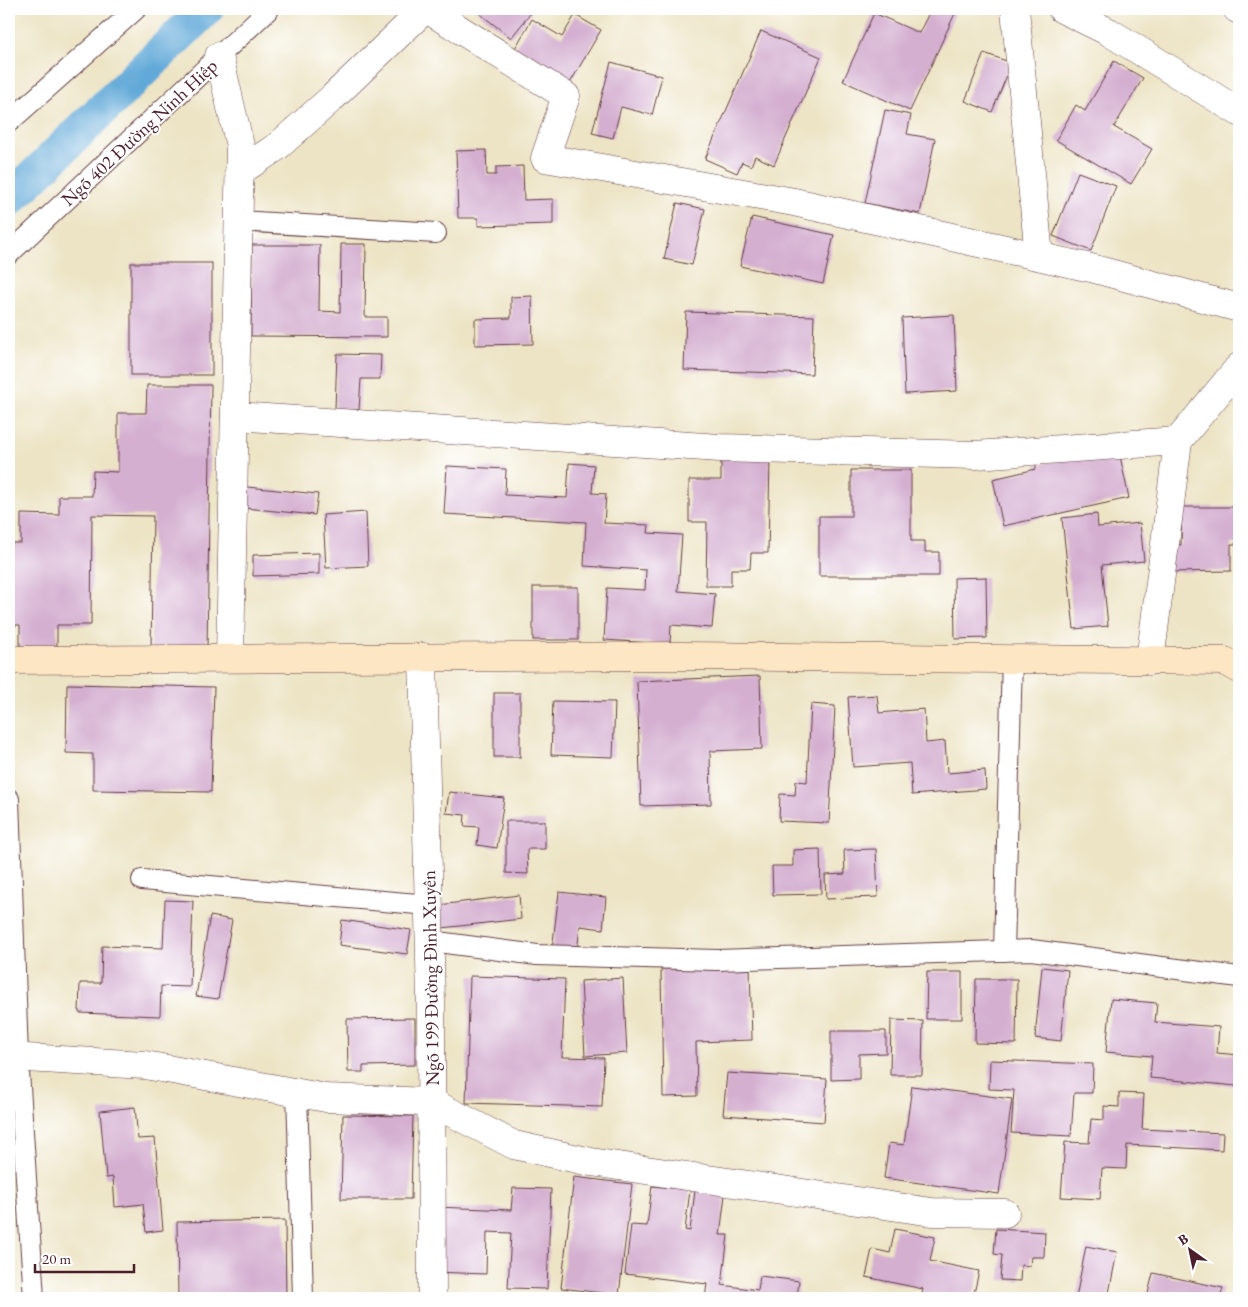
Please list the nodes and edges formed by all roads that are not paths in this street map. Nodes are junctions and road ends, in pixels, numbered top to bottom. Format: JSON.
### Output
{"nodes":[{"id":1,"x":136,"y":9,"type":"edge"},
{"id":2,"x":269,"y":9,"type":"edge"},
{"id":3,"x":426,"y":9,"type":"edge"},
{"id":4,"x":1015,"y":9,"type":"edge"},
{"id":5,"x":1062,"y":9,"type":"edge"},
{"id":6,"x":219,"y":56,"type":"junction"},
{"id":7,"x":1239,"y":112,"type":"edge"},
{"id":8,"x":9,"y":122,"type":"edge"},
{"id":9,"x":239,"y":172,"type":"junction"},
{"id":10,"x":238,"y":221,"type":"junction"},
{"id":11,"x":436,"y":234,"type":"dead end"},
{"id":12,"x":9,"y":254,"type":"edge"},
{"id":13,"x":1039,"y":256,"type":"junction"},
{"id":14,"x":1239,"y":308,"type":"edge"},
{"id":15,"x":1239,"y":367,"type":"edge"},
{"id":16,"x":235,"y":416,"type":"junction"},
{"id":17,"x":1178,"y":441,"type":"junction"},
{"id":18,"x":423,"y":657,"type":"junction"},
{"id":19,"x":230,"y":658,"type":"junction"},
{"id":20,"x":1012,"y":659,"type":"junction"},
{"id":21,"x":9,"y":660,"type":"edge"},
{"id":22,"x":1150,"y":661,"type":"junction"},
{"id":23,"x":1239,"y":669,"type":"edge"},
{"id":24,"x":9,"y":800,"type":"edge"},
{"id":25,"x":142,"y":880,"type":"dead end"},
{"id":26,"x":429,"y":905,"type":"junction"},
{"id":27,"x":430,"y":941,"type":"junction"},
{"id":28,"x":1004,"y":951,"type":"junction"},
{"id":29,"x":1239,"y":977,"type":"edge"},
{"id":30,"x":13,"y":1057,"type":"edge"},
{"id":31,"x":298,"y":1092,"type":"junction"},
{"id":32,"x":431,"y":1102,"type":"junction"},
{"id":33,"x":1005,"y":1213,"type":"dead end"},
{"id":34,"x":34,"y":1298,"type":"edge"},
{"id":35,"x":303,"y":1298,"type":"edge"},
{"id":36,"x":432,"y":1298,"type":"edge"}],
"edges":[{"from":1,"to":8,"type":"lane"},
{"from":2,"to":6,"type":"lane","name":"Ngõ 402 Đường Ninh Hiệp"},
{"from":3,"to":9,"type":"street"},
{"from":3,"to":13,"type":"street"},
{"from":4,"to":13,"type":"street"},
{"from":5,"to":7,"type":"street"},
{"from":6,"to":9,"type":"street"},
{"from":6,"to":12,"type":"lane","name":"Ngõ 402 Đường Ninh Hiệp"},
{"from":9,"to":10,"type":"street"},
{"from":10,"to":11,"type":"lane"},
{"from":10,"to":16,"type":"street"},
{"from":13,"to":14,"type":"street"},
{"from":15,"to":17,"type":"street"},
{"from":16,"to":17,"type":"street"},
{"from":16,"to":19,"type":"street"},
{"from":17,"to":22,"type":"street"},
{"from":18,"to":19,"type":"street"},
{"from":18,"to":20,"type":"street"},
{"from":18,"to":26,"type":"street","name":"Ngõ 199 Đường Đình Xuyên"},
{"from":19,"to":21,"type":"street"},
{"from":20,"to":22,"type":"street"},
{"from":20,"to":28,"type":"lane"},
{"from":22,"to":23,"type":"street"},
{"from":24,"to":30,"type":"lane"},
{"from":25,"to":26,"type":"lane"},
{"from":26,"to":27,"type":"street","name":"Ngõ 199 Đường Đình Xuyên"},
{"from":27,"to":28,"type":"lane"},
{"from":27,"to":32,"type":"street","name":"Ngõ 199 Đường Đình Xuyên"},
{"from":28,"to":29,"type":"lane"},
{"from":30,"to":31,"type":"street"},
{"from":30,"to":34,"type":"lane"},
{"from":31,"to":32,"type":"street"},
{"from":31,"to":35,"type":"lane"},
{"from":32,"to":33,"type":"street"},
{"from":32,"to":36,"type":"street","name":"Ngõ 199 Đường Đình Xuyên"}]}
